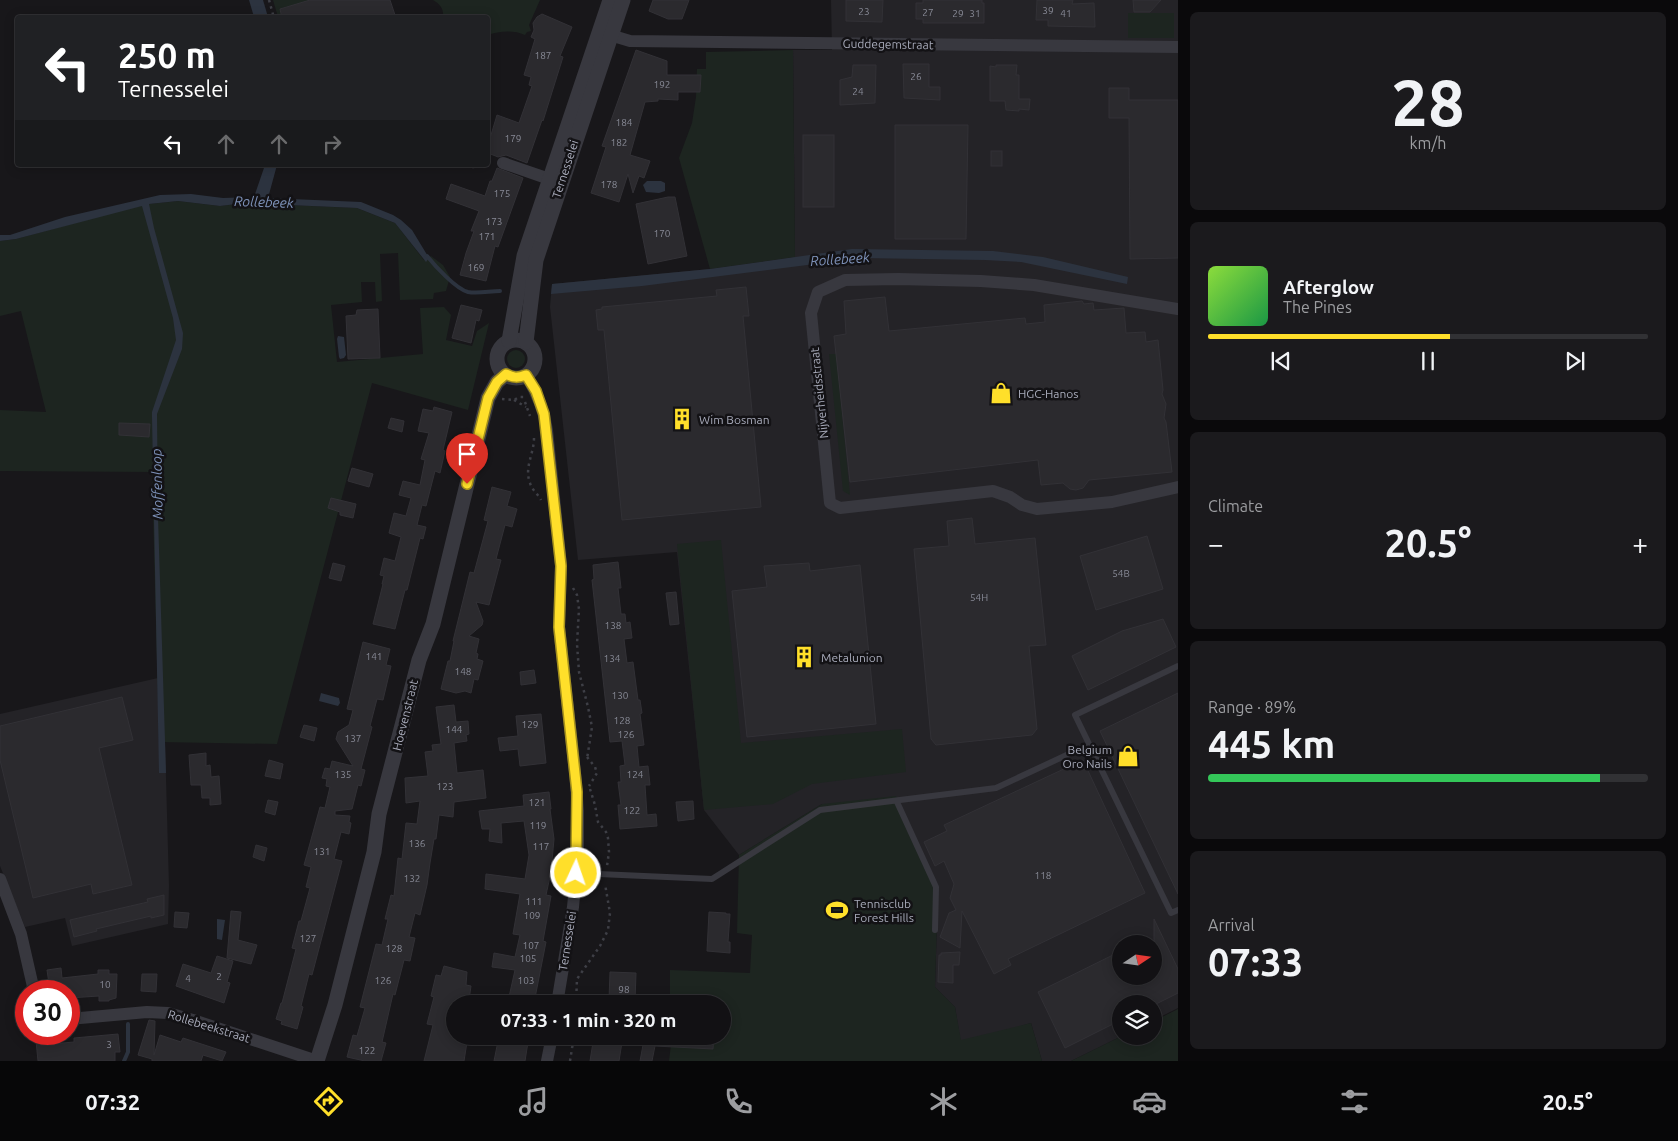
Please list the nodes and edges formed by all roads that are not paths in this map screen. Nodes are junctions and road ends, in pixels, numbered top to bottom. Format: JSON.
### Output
{"nodes":[{"id":1,"x":610,"y":0,"type":"edge"},
{"id":2,"x":623,"y":0,"type":"edge"},
{"id":3,"x":605,"y":33,"type":"junction"},
{"id":4,"x":1178,"y":47,"type":"edge"},
{"id":5,"x":503,"y":163,"type":"dead end"},
{"id":6,"x":555,"y":181,"type":"junction"},
{"id":7,"x":1178,"y":309,"type":"edge"},
{"id":8,"x":509,"y":341,"type":"junction"},
{"id":9,"x":526,"y":342,"type":"junction"},
{"id":10,"x":506,"y":374,"type":"junction"},
{"id":11,"x":526,"y":375,"type":"junction"},
{"id":12,"x":1178,"y":487,"type":"edge"},
{"id":13,"x":1178,"y":666,"type":"edge"},
{"id":14,"x":1088,"y":745,"type":"junction"},
{"id":15,"x":897,"y":802,"type":"junction"},
{"id":16,"x":576,"y":873,"type":"junction"},
{"id":17,"x":0,"y":880,"type":"edge"},
{"id":18,"x":1178,"y":910,"type":"edge"},
{"id":19,"x":935,"y":930,"type":"dead end"},
{"id":20,"x":31,"y":980,"type":"edge"},
{"id":21,"x":558,"y":995,"type":"edge"},
{"id":22,"x":80,"y":1018,"type":"edge"},
{"id":23,"x":550,"y":1045,"type":"edge"},
{"id":24,"x":551,"y":1045,"type":"edge"},
{"id":25,"x":317,"y":1061,"type":"edge"},
{"id":26,"x":546,"y":1061,"type":"edge"},
{"id":27,"x":551,"y":1061,"type":"edge"}],
"edges":[{"from":1,"to":3,"type":"street","name":"Ternesselei"},
{"from":2,"to":3,"type":"street","name":"Ternesselei"},
{"from":3,"to":4,"type":"street","name":"Guddegemstraat"},
{"from":3,"to":6,"type":"street","name":"Ternesselei"},
{"from":5,"to":6,"type":"street"},
{"from":6,"to":8,"type":"street","name":"Ternesselei"},
{"from":6,"to":9,"type":"street","name":"Ternesselei"},
{"from":7,"to":12,"type":"street","name":"Nijverheidsstraat"},
{"from":8,"to":9,"type":"street"},
{"from":8,"to":10,"type":"street","name":"Ternesselei"},
{"from":9,"to":11,"type":"street","name":"Ternesselei"},
{"from":10,"to":11,"type":"street"},
{"from":10,"to":25,"type":"street","name":"Hoevenstraat"},
{"from":11,"to":16,"type":"street","name":"Ternesselei"},
{"from":13,"to":14,"type":"lane"},
{"from":14,"to":15,"type":"lane"},
{"from":14,"to":18,"type":"lane"},
{"from":15,"to":16,"type":"lane"},
{"from":15,"to":19,"type":"lane"},
{"from":16,"to":21,"type":"street","name":"Ternesselei"},
{"from":17,"to":20,"type":"street"},
{"from":22,"to":25,"type":"street","name":"Rollebeekstraat"},
{"from":23,"to":26,"type":"street"},
{"from":24,"to":27,"type":"street"}]}
